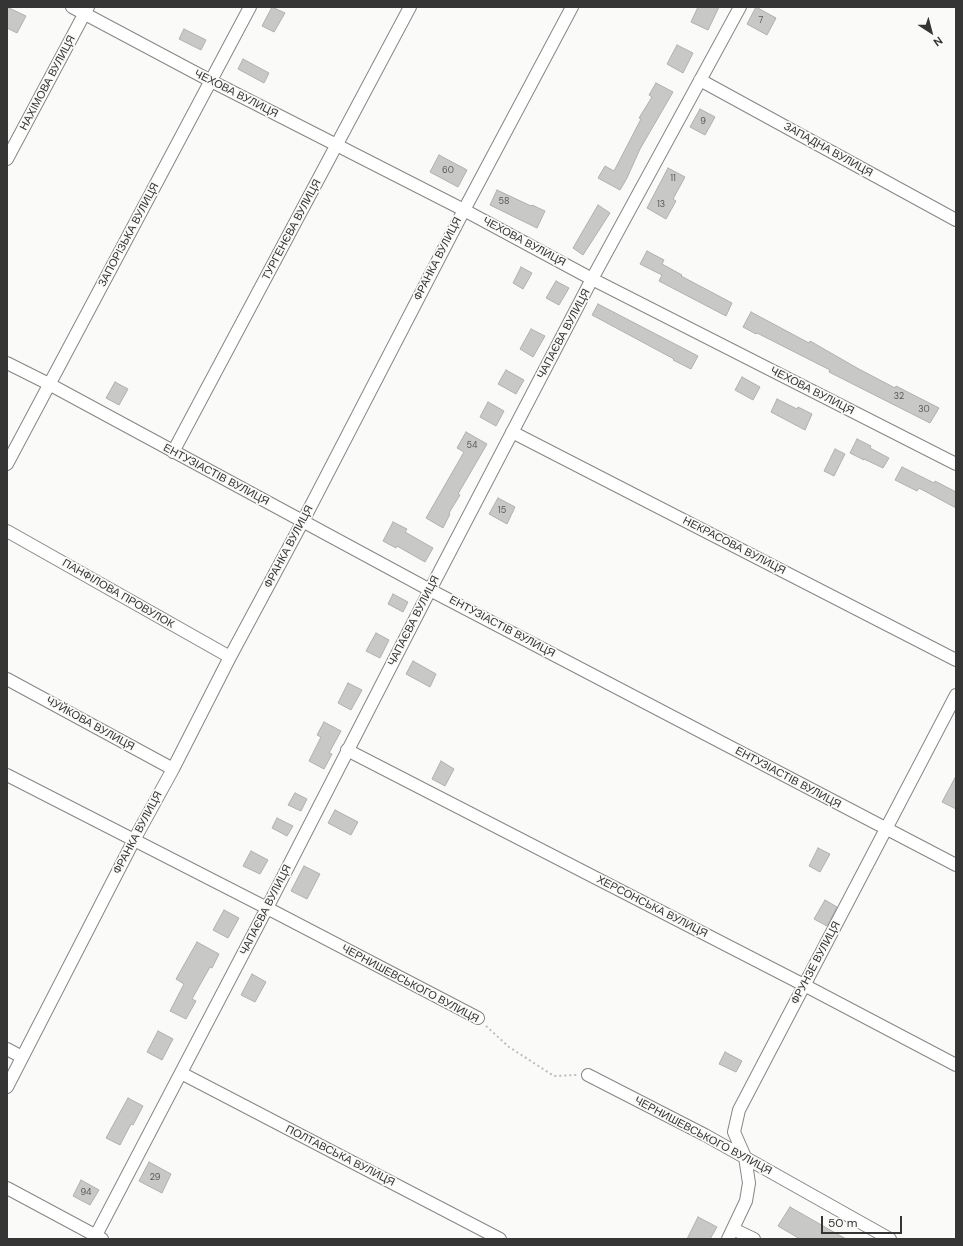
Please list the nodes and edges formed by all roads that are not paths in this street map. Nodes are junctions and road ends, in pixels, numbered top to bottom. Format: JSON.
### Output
{"nodes":[{"id":1,"x":72,"y":7,"type":"edge"},
{"id":2,"x":250,"y":7,"type":"edge"},
{"id":3,"x":410,"y":7,"type":"edge"},
{"id":4,"x":572,"y":7,"type":"edge"},
{"id":5,"x":740,"y":7,"type":"edge"},
{"id":6,"x":86,"y":10,"type":"edge"},
{"id":7,"x":700,"y":80,"type":"junction"},
{"id":8,"x":211,"y":81,"type":"junction"},
{"id":9,"x":337,"y":146,"type":"junction"},
{"id":10,"x":7,"y":160,"type":"edge"},
{"id":11,"x":464,"y":210,"type":"junction"},
{"id":12,"x":956,"y":220,"type":"edge"},
{"id":13,"x":592,"y":279,"type":"junction"},
{"id":14,"x":7,"y":363,"type":"edge"},
{"id":15,"x":49,"y":384,"type":"junction"},
{"id":16,"x":512,"y":432,"type":"junction"},
{"id":17,"x":173,"y":452,"type":"junction"},
{"id":18,"x":7,"y":464,"type":"edge"},
{"id":19,"x":956,"y":464,"type":"edge"},
{"id":20,"x":303,"y":522,"type":"junction"},
{"id":21,"x":7,"y":531,"type":"edge"},
{"id":22,"x":430,"y":590,"type":"junction"},
{"id":23,"x":230,"y":658,"type":"junction"},
{"id":24,"x":956,"y":660,"type":"edge"},
{"id":25,"x":7,"y":679,"type":"edge"},
{"id":26,"x":956,"y":695,"type":"edge"},
{"id":27,"x":347,"y":750,"type":"junction"},
{"id":28,"x":173,"y":769,"type":"junction"},
{"id":29,"x":7,"y":775,"type":"edge"},
{"id":30,"x":886,"y":829,"type":"junction"},
{"id":31,"x":134,"y":840,"type":"junction"},
{"id":32,"x":956,"y":865,"type":"edge"},
{"id":33,"x":267,"y":908,"type":"junction"},
{"id":34,"x":804,"y":985,"type":"junction"},
{"id":35,"x":478,"y":1018,"type":"road end"},
{"id":36,"x":7,"y":1049,"type":"edge"},
{"id":37,"x":22,"y":1057,"type":"junction"},
{"id":38,"x":956,"y":1065,"type":"edge"},
{"id":39,"x":180,"y":1073,"type":"junction"},
{"id":40,"x":588,"y":1075,"type":"road end"},
{"id":41,"x":7,"y":1087,"type":"edge"},
{"id":42,"x":745,"y":1157,"type":"junction"},
{"id":43,"x":7,"y":1188,"type":"edge"},
{"id":44,"x":730,"y":1234,"type":"edge"},
{"id":45,"x":97,"y":1238,"type":"edge"},
{"id":46,"x":500,"y":1239,"type":"edge"},
{"id":47,"x":754,"y":1239,"type":"edge"},
{"id":48,"x":890,"y":1239,"type":"edge"}],
"edges":[{"from":1,"to":6,"type":"street","name":"ЧЕХОВА ВУЛИЦЯ"},
{"from":2,"to":8,"type":"street","name":"ЗАПОРІЗЬКА ВУЛИЦЯ"},
{"from":3,"to":9,"type":"street","name":"ТУРГЕНЄВА ВУЛИЦЯ"},
{"from":4,"to":11,"type":"street","name":"ФРАНКА ВУЛИЦЯ"},
{"from":5,"to":7,"type":"street","name":"ЧАПАЄВА ВУЛИЦЯ"},
{"from":6,"to":8,"type":"street","name":"ЧЕХОВА ВУЛИЦЯ"},
{"from":6,"to":10,"type":"street","name":"НАХІМОВА ВУЛИЦЯ"},
{"from":7,"to":12,"type":"street","name":"ЗАПАДНА ВУЛИЦЯ"},
{"from":7,"to":13,"type":"street","name":"ЧАПАЄВА ВУЛИЦЯ"},
{"from":8,"to":9,"type":"street","name":"ЧЕХОВА ВУЛИЦЯ"},
{"from":8,"to":15,"type":"street","name":"ЗАПОРІЗЬКА ВУЛИЦЯ"},
{"from":9,"to":11,"type":"street","name":"ЧЕХОВА ВУЛИЦЯ"},
{"from":9,"to":17,"type":"street","name":"ТУРГЕНЄВА ВУЛИЦЯ"},
{"from":11,"to":13,"type":"street","name":"ЧЕХОВА ВУЛИЦЯ"},
{"from":11,"to":20,"type":"street","name":"ФРАНКА ВУЛИЦЯ"},
{"from":13,"to":16,"type":"street","name":"ЧАПАЄВА ВУЛИЦЯ"},
{"from":13,"to":19,"type":"street","name":"ЧЕХОВА ВУЛИЦЯ"},
{"from":14,"to":15,"type":"street","name":"ЕНТУЗІАСТІВ ВУЛИЦЯ"},
{"from":15,"to":17,"type":"street","name":"ЕНТУЗІАСТІВ ВУЛИЦЯ"},
{"from":15,"to":18,"type":"street","name":"ЗАПОРІЗЬКА ВУЛИЦЯ"},
{"from":16,"to":22,"type":"street","name":"ЧАПАЄВА ВУЛИЦЯ"},
{"from":16,"to":24,"type":"street","name":"НЕКРАСОВА ВУЛИЦЯ"},
{"from":17,"to":20,"type":"street","name":"ЕНТУЗІАСТІВ ВУЛИЦЯ"},
{"from":20,"to":22,"type":"street","name":"ЕНТУЗІАСТІВ ВУЛИЦЯ"},
{"from":20,"to":23,"type":"street","name":"ФРАНКА ВУЛИЦЯ"},
{"from":21,"to":23,"type":"street","name":"ПАНФІЛОВА ПРОВУЛОК"},
{"from":22,"to":27,"type":"street","name":"ЧАПАЄВА ВУЛИЦЯ"},
{"from":22,"to":30,"type":"street","name":"ЕНТУЗІАСТІВ ВУЛИЦЯ"},
{"from":23,"to":28,"type":"street","name":"ФРАНКА ВУЛИЦЯ"},
{"from":25,"to":28,"type":"street","name":"ЧУЙКОВА ВУЛИЦЯ"},
{"from":26,"to":30,"type":"street","name":"ФРУНЗЕ ВУЛИЦЯ"},
{"from":27,"to":33,"type":"street","name":"ЧАПАЄВА ВУЛИЦЯ"},
{"from":27,"to":34,"type":"street","name":"ХЕРСОНСЬКА ВУЛИЦЯ"},
{"from":28,"to":31,"type":"street","name":"ФРАНКА ВУЛИЦЯ"},
{"from":29,"to":31,"type":"street","name":"ЧЕРНИШЕВСЬКОГО ВУЛИЦЯ"},
{"from":30,"to":32,"type":"street","name":"ЕНТУЗІАСТІВ ВУЛИЦЯ"},
{"from":30,"to":34,"type":"street","name":"ФРУНЗЕ ВУЛИЦЯ"},
{"from":31,"to":33,"type":"street","name":"ЧЕРНИШЕВСЬКОГО ВУЛИЦЯ"},
{"from":31,"to":37,"type":"street","name":"ФРАНКА ВУЛИЦЯ"},
{"from":33,"to":35,"type":"street","name":"ЧЕРНИШЕВСЬКОГО ВУЛИЦЯ"},
{"from":33,"to":39,"type":"street","name":"ЧАПАЄВА ВУЛИЦЯ"},
{"from":34,"to":38,"type":"street","name":"ХЕРСОНСЬКА ВУЛИЦЯ"},
{"from":34,"to":42,"type":"street","name":"ФРУНЗЕ ВУЛИЦЯ"},
{"from":36,"to":37,"type":"street"},
{"from":37,"to":41,"type":"street","name":"ФРАНКА ВУЛИЦЯ"},
{"from":39,"to":45,"type":"street","name":"ЧАПАЄВА ВУЛИЦЯ"},
{"from":39,"to":46,"type":"street","name":"ПОЛТАВСЬКА ВУЛИЦЯ"},
{"from":40,"to":42,"type":"street","name":"ЧЕРНИШЕВСЬКОГО ВУЛИЦЯ"},
{"from":42,"to":44,"type":"street","name":"ФРУНЗЕ ВУЛИЦЯ"},
{"from":42,"to":48,"type":"street","name":"ЧЕРНИШЕВСЬКОГО ВУЛИЦЯ"},
{"from":43,"to":45,"type":"street"},
{"from":44,"to":47,"type":"street"}]}
